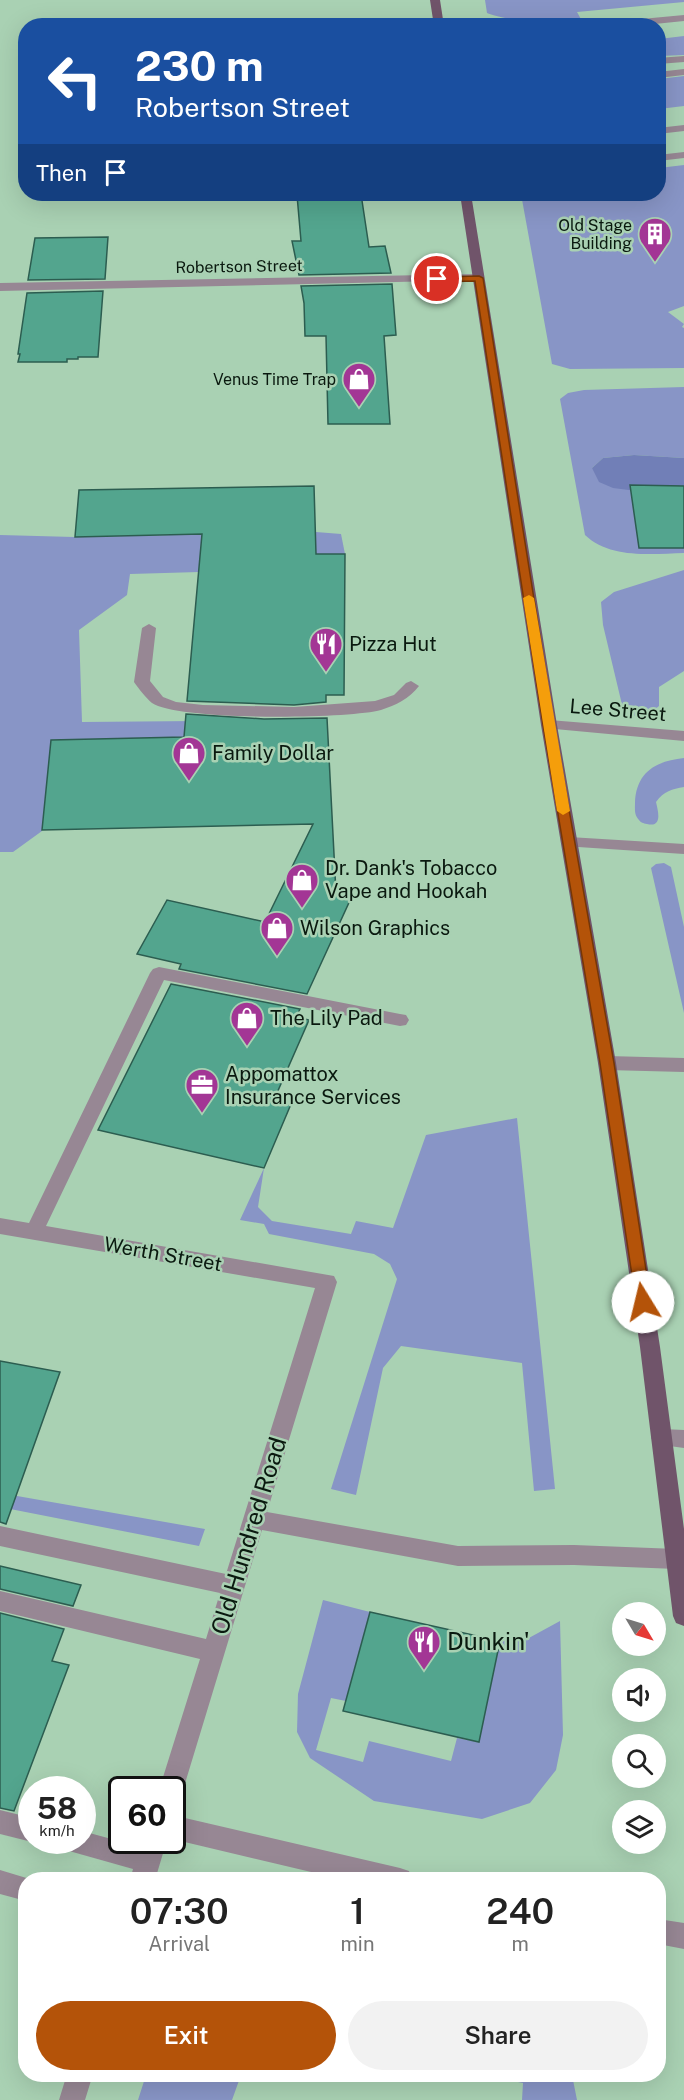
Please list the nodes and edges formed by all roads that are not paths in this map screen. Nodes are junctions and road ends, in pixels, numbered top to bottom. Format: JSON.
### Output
{"nodes":[{"id":1,"x":435,"y":0,"type":"edge"},
{"id":2,"x":438,"y":18,"type":"edge"},
{"id":3,"x":684,"y":18,"type":"edge"},
{"id":4,"x":666,"y":20,"type":"edge"},
{"id":5,"x":684,"y":59,"type":"edge"},
{"id":6,"x":666,"y":60,"type":"edge"},
{"id":7,"x":684,"y":72,"type":"edge"},
{"id":8,"x":666,"y":74,"type":"edge"},
{"id":9,"x":684,"y":128,"type":"edge"},
{"id":10,"x":666,"y":129,"type":"edge"},
{"id":11,"x":684,"y":155,"type":"edge"},
{"id":12,"x":666,"y":157,"type":"edge"},
{"id":13,"x":466,"y":201,"type":"edge"},
{"id":14,"x":479,"y":278,"type":"junction"},
{"id":15,"x":0,"y":287,"type":"edge"},
{"id":16,"x":149,"y":628,"type":"dead end"},
{"id":17,"x":411,"y":686,"type":"dead end"},
{"id":18,"x":549,"y":725,"type":"junction"},
{"id":19,"x":684,"y":736,"type":"edge"},
{"id":20,"x":569,"y":842,"type":"junction"},
{"id":21,"x":684,"y":849,"type":"edge"},
{"id":22,"x":400,"y":1020,"type":"dead end"},
{"id":23,"x":607,"y":1063,"type":"junction"},
{"id":24,"x":684,"y":1065,"type":"edge"},
{"id":25,"x":0,"y":1226,"type":"edge"},
{"id":26,"x":34,"y":1232,"type":"junction"},
{"id":27,"x":327,"y":1282,"type":"joint"},
{"id":28,"x":662,"y":1438,"type":"junction"},
{"id":29,"x":684,"y":1439,"type":"edge"},
{"id":30,"x":254,"y":1520,"type":"junction"},
{"id":31,"x":0,"y":1536,"type":"edge"},
{"id":32,"x":677,"y":1559,"type":"junction"},
{"id":33,"x":234,"y":1586,"type":"junction"},
{"id":34,"x":0,"y":1601,"type":"edge"},
{"id":35,"x":684,"y":1616,"type":"edge"},
{"id":36,"x":214,"y":1652,"type":"junction"},
{"id":37,"x":175,"y":1776,"type":"edge"},
{"id":38,"x":0,"y":1822,"type":"edge"},
{"id":39,"x":18,"y":1826,"type":"edge"},
{"id":40,"x":186,"y":1830,"type":"edge"},
{"id":41,"x":96,"y":1846,"type":"edge"},
{"id":42,"x":148,"y":1860,"type":"edge"},
{"id":43,"x":366,"y":1872,"type":"edge"},
{"id":44,"x":0,"y":1882,"type":"edge"},
{"id":45,"x":18,"y":1887,"type":"edge"},
{"id":46,"x":666,"y":1933,"type":"edge"},
{"id":47,"x":684,"y":1936,"type":"edge"},
{"id":48,"x":78,"y":2082,"type":"edge"},
{"id":49,"x":72,"y":2100,"type":"edge"}],
"edges":[{"from":1,"to":2,"type":"main road"},
{"from":3,"to":4,"type":"street"},
{"from":5,"to":6,"type":"street"},
{"from":7,"to":8,"type":"street"},
{"from":9,"to":10,"type":"street"},
{"from":11,"to":12,"type":"street"},
{"from":13,"to":14,"type":"main road"},
{"from":14,"to":15,"type":"street","name":"Robertson Street"},
{"from":14,"to":18,"type":"main road"},
{"from":16,"to":17,"type":"street"},
{"from":18,"to":19,"type":"street","name":"Lee Street"},
{"from":18,"to":20,"type":"main road"},
{"from":20,"to":21,"type":"street"},
{"from":20,"to":23,"type":"main road"},
{"from":22,"to":26,"type":"street"},
{"from":23,"to":24,"type":"street"},
{"from":23,"to":28,"type":"main road"},
{"from":25,"to":26,"type":"street","name":"Werth Street"},
{"from":26,"to":27,"type":"street","name":"Werth Street"},
{"from":27,"to":30,"type":"street","name":"Old Hundred Road"},
{"from":28,"to":29,"type":"street"},
{"from":28,"to":32,"type":"main road"},
{"from":30,"to":32,"type":"street"},
{"from":30,"to":33,"type":"street","name":"Old Hundred Road"},
{"from":31,"to":33,"type":"street"},
{"from":32,"to":35,"type":"main road"},
{"from":33,"to":36,"type":"street","name":"Old Hundred Road"},
{"from":34,"to":36,"type":"street"},
{"from":36,"to":37,"type":"street","name":"Old Hundred Road"},
{"from":38,"to":39,"type":"street"},
{"from":40,"to":43,"type":"street"},
{"from":41,"to":42,"type":"street"},
{"from":44,"to":45,"type":"street"},
{"from":46,"to":47,"type":"street"},
{"from":48,"to":49,"type":"street"}]}
